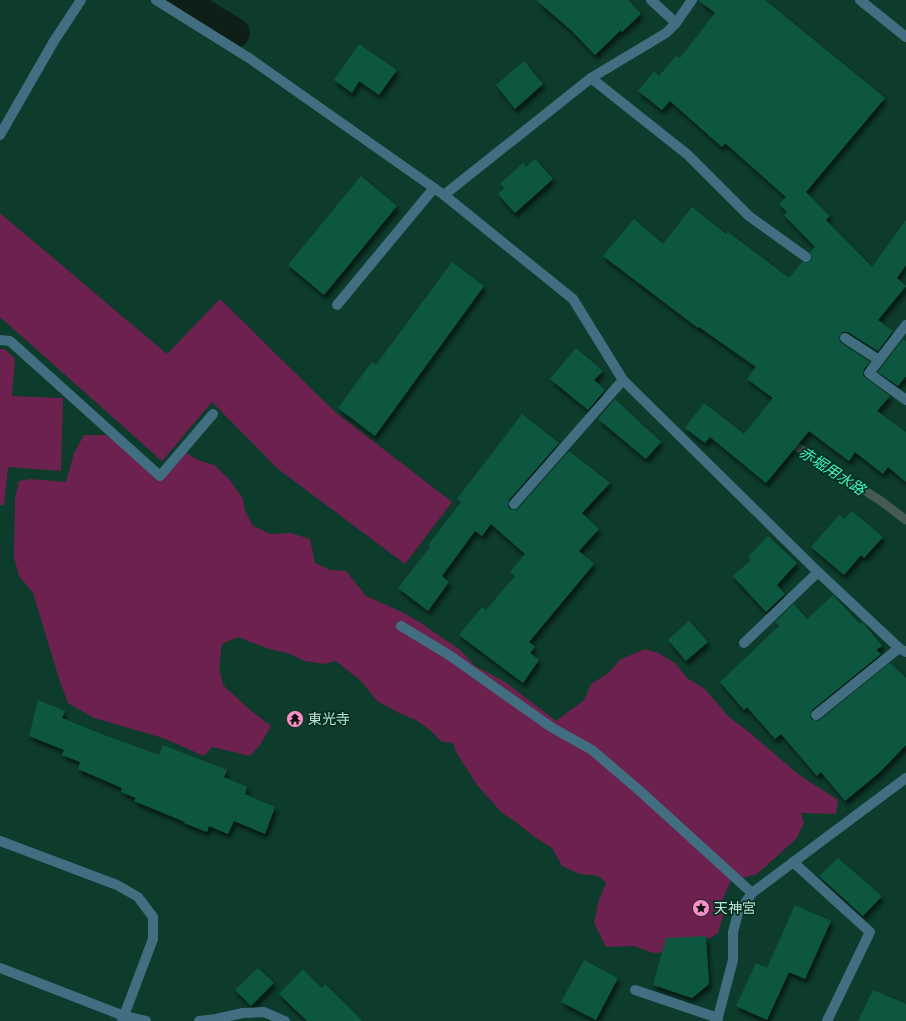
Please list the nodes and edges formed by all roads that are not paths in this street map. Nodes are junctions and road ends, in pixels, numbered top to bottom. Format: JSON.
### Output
{"nodes":[{"id":1,"x":81,"y":0,"type":"edge"},
{"id":2,"x":156,"y":0,"type":"edge"},
{"id":3,"x":651,"y":0,"type":"edge"},
{"id":4,"x":692,"y":0,"type":"edge"},
{"id":5,"x":860,"y":0,"type":"edge"},
{"id":6,"x":676,"y":23,"type":"junction"},
{"id":7,"x":906,"y":37,"type":"edge"},
{"id":8,"x":591,"y":78,"type":"junction"},
{"id":9,"x":0,"y":135,"type":"edge"},
{"id":10,"x":434,"y":188,"type":"junction"},
{"id":11,"x":444,"y":195,"type":"junction"},
{"id":12,"x":806,"y":257,"type":"dead end"},
{"id":13,"x":337,"y":305,"type":"dead end"},
{"id":14,"x":906,"y":325,"type":"edge"},
{"id":15,"x":845,"y":338,"type":"dead end"},
{"id":16,"x":0,"y":340,"type":"edge"},
{"id":17,"x":879,"y":360,"type":"junction"},
{"id":18,"x":623,"y":380,"type":"junction"},
{"id":19,"x":906,"y":400,"type":"edge"},
{"id":20,"x":213,"y":414,"type":"dead end"},
{"id":21,"x":514,"y":504,"type":"dead end"},
{"id":22,"x":818,"y":572,"type":"junction"},
{"id":23,"x":401,"y":626,"type":"dead end"},
{"id":24,"x":744,"y":643,"type":"dead end"},
{"id":25,"x":902,"y":650,"type":"edge"},
{"id":26,"x":816,"y":715,"type":"dead end"},
{"id":27,"x":906,"y":778,"type":"edge"},
{"id":28,"x":0,"y":841,"type":"edge"},
{"id":29,"x":792,"y":862,"type":"junction"},
{"id":30,"x":752,"y":893,"type":"junction"},
{"id":31,"x":0,"y":968,"type":"edge"},
{"id":32,"x":636,"y":990,"type":"dead end"},
{"id":33,"x":123,"y":1019,"type":"edge"},
{"id":34,"x":717,"y":1020,"type":"edge"},
{"id":35,"x":146,"y":1021,"type":"edge"},
{"id":36,"x":199,"y":1021,"type":"edge"},
{"id":37,"x":285,"y":1021,"type":"edge"},
{"id":38,"x":827,"y":1021,"type":"edge"}],
"edges":[{"from":1,"to":9,"type":"street"},
{"from":2,"to":10,"type":"street"},
{"from":3,"to":6,"type":"street"},
{"from":4,"to":6,"type":"street"},
{"from":5,"to":7,"type":"street"},
{"from":6,"to":8,"type":"street"},
{"from":8,"to":11,"type":"street"},
{"from":8,"to":12,"type":"street"},
{"from":10,"to":11,"type":"street"},
{"from":10,"to":13,"type":"street"},
{"from":11,"to":18,"type":"street"},
{"from":14,"to":17,"type":"street"},
{"from":15,"to":17,"type":"street"},
{"from":16,"to":20,"type":"street"},
{"from":17,"to":19,"type":"street"},
{"from":18,"to":21,"type":"street"},
{"from":18,"to":22,"type":"street"},
{"from":22,"to":24,"type":"street"},
{"from":22,"to":25,"type":"street"},
{"from":23,"to":30,"type":"street"},
{"from":25,"to":26,"type":"street"},
{"from":27,"to":29,"type":"street"},
{"from":28,"to":33,"type":"street"},
{"from":29,"to":30,"type":"street"},
{"from":29,"to":38,"type":"street"},
{"from":30,"to":34,"type":"street"},
{"from":31,"to":33,"type":"street"},
{"from":32,"to":34,"type":"street"},
{"from":33,"to":35,"type":"street"},
{"from":36,"to":37,"type":"street"}]}
